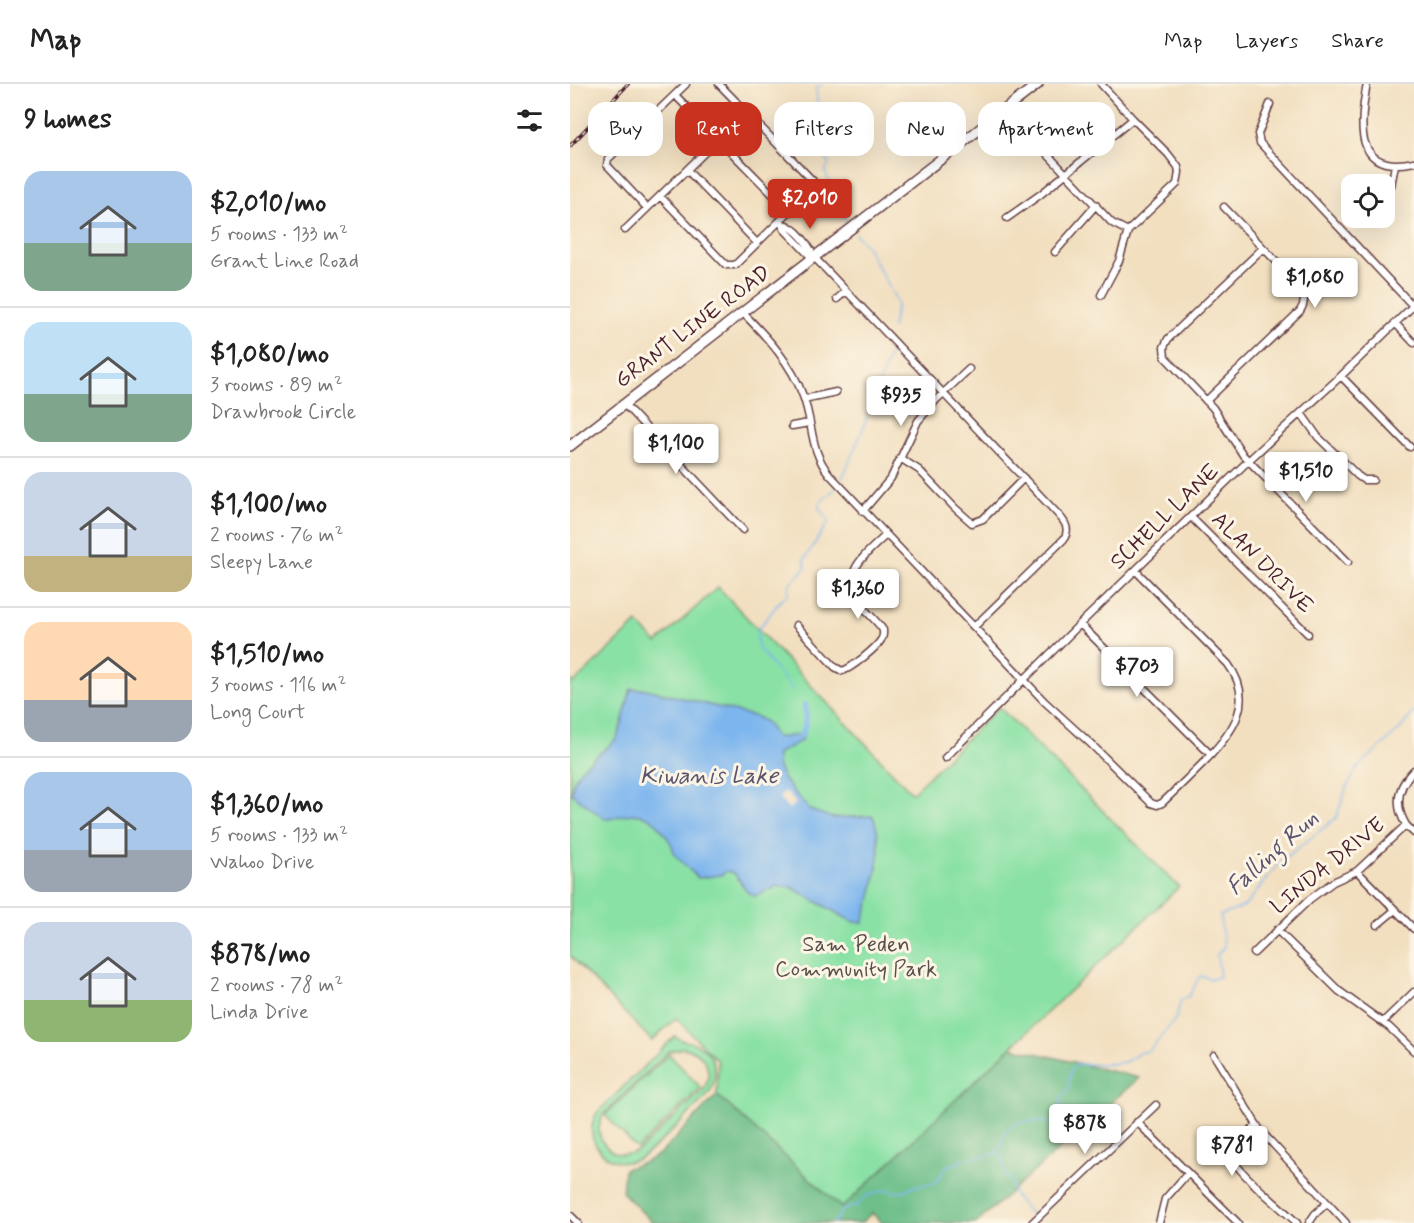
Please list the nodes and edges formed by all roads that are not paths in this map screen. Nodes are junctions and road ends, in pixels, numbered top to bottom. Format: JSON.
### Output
{"nodes":[{"id":1,"x":686,"y":84,"type":"edge"},
{"id":2,"x":719,"y":84,"type":"edge"},
{"id":3,"x":1038,"y":84,"type":"edge"},
{"id":4,"x":1101,"y":84,"type":"edge"},
{"id":5,"x":1367,"y":84,"type":"edge"},
{"id":6,"x":675,"y":95,"type":"junction"},
{"id":7,"x":682,"y":102,"type":"edge"},
{"id":8,"x":736,"y":102,"type":"edge"},
{"id":9,"x":1014,"y":102,"type":"edge"},
{"id":10,"x":1270,"y":104,"type":"dead end"},
{"id":11,"x":1132,"y":119,"type":"junction"},
{"id":12,"x":762,"y":129,"type":"edge"},
{"id":13,"x":978,"y":130,"type":"edge"},
{"id":14,"x":701,"y":156,"type":"edge"},
{"id":15,"x":736,"y":156,"type":"edge"},
{"id":16,"x":1049,"y":156,"type":"edge"},
{"id":17,"x":1414,"y":162,"type":"edge"},
{"id":18,"x":1395,"y":165,"type":"junction"},
{"id":19,"x":687,"y":170,"type":"junction"},
{"id":20,"x":1065,"y":173,"type":"junction"},
{"id":21,"x":1393,"y":174,"type":"edge"},
{"id":22,"x":660,"y":196,"type":"junction"},
{"id":23,"x":1096,"y":205,"type":"junction"},
{"id":24,"x":1224,"y":207,"type":"dead end"},
{"id":25,"x":647,"y":208,"type":"junction"},
{"id":26,"x":790,"y":212,"type":"junction"},
{"id":27,"x":1007,"y":218,"type":"dead end"},
{"id":28,"x":782,"y":222,"type":"junction"},
{"id":29,"x":625,"y":230,"type":"dead end"},
{"id":30,"x":1128,"y":231,"type":"junction"},
{"id":31,"x":757,"y":243,"type":"junction"},
{"id":32,"x":1263,"y":248,"type":"junction"},
{"id":33,"x":1055,"y":252,"type":"dead end"},
{"id":34,"x":813,"y":257,"type":"junction"},
{"id":35,"x":846,"y":291,"type":"junction"},
{"id":36,"x":1101,"y":295,"type":"dead end"},
{"id":37,"x":837,"y":299,"type":"dead end"},
{"id":38,"x":1414,"y":306,"type":"edge"},
{"id":39,"x":743,"y":313,"type":"junction"},
{"id":40,"x":1395,"y":323,"type":"junction"},
{"id":41,"x":1414,"y":343,"type":"edge"},
{"id":42,"x":969,"y":369,"type":"dead end"},
{"id":43,"x":1341,"y":376,"type":"junction"},
{"id":44,"x":836,"y":392,"type":"dead end"},
{"id":45,"x":943,"y":394,"type":"junction"},
{"id":46,"x":804,"y":399,"type":"junction"},
{"id":47,"x":1206,"y":401,"type":"junction"},
{"id":48,"x":624,"y":404,"type":"junction"},
{"id":49,"x":1301,"y":413,"type":"junction"},
{"id":50,"x":809,"y":423,"type":"junction"},
{"id":51,"x":792,"y":426,"type":"dead end"},
{"id":52,"x":570,"y":446,"type":"edge"},
{"id":53,"x":1410,"y":447,"type":"dead end"},
{"id":54,"x":900,"y":458,"type":"junction"},
{"id":55,"x":1248,"y":461,"type":"junction"},
{"id":56,"x":1024,"y":478,"type":"junction"},
{"id":57,"x":1373,"y":480,"type":"dead end"},
{"id":58,"x":863,"y":511,"type":"junction"},
{"id":59,"x":1191,"y":517,"type":"junction"},
{"id":60,"x":743,"y":530,"type":"dead end"},
{"id":61,"x":886,"y":535,"type":"junction"},
{"id":62,"x":1348,"y":562,"type":"dead end"},
{"id":63,"x":1136,"y":571,"type":"junction"},
{"id":64,"x":1080,"y":624,"type":"junction"},
{"id":65,"x":796,"y":625,"type":"dead end"},
{"id":66,"x":974,"y":627,"type":"junction"},
{"id":67,"x":1308,"y":634,"type":"dead end"},
{"id":68,"x":1023,"y":679,"type":"junction"},
{"id":69,"x":1211,"y":754,"type":"junction"},
{"id":70,"x":945,"y":758,"type":"dead end"},
{"id":71,"x":1414,"y":770,"type":"edge"},
{"id":72,"x":1406,"y":825,"type":"junction"},
{"id":73,"x":1414,"y":833,"type":"edge"},
{"id":74,"x":1357,"y":871,"type":"junction"},
{"id":75,"x":1395,"y":909,"type":"junction"},
{"id":76,"x":1377,"y":926,"type":"dead end"},
{"id":77,"x":1414,"y":929,"type":"edge"},
{"id":78,"x":1277,"y":930,"type":"junction"},
{"id":79,"x":1254,"y":953,"type":"dead end"},
{"id":80,"x":1414,"y":992,"type":"edge"},
{"id":81,"x":1383,"y":1022,"type":"junction"},
{"id":82,"x":1414,"y":1051,"type":"edge"},
{"id":83,"x":1214,"y":1055,"type":"dead end"},
{"id":84,"x":1156,"y":1105,"type":"dead end"},
{"id":85,"x":1137,"y":1122,"type":"junction"},
{"id":86,"x":1257,"y":1126,"type":"junction"},
{"id":87,"x":1188,"y":1173,"type":"junction"},
{"id":88,"x":1327,"y":1203,"type":"junction"},
{"id":89,"x":570,"y":1215,"type":"edge"},
{"id":90,"x":578,"y":1223,"type":"edge"},
{"id":91,"x":1032,"y":1223,"type":"edge"},
{"id":92,"x":1159,"y":1223,"type":"edge"},
{"id":93,"x":1238,"y":1223,"type":"edge"},
{"id":94,"x":1297,"y":1223,"type":"edge"},
{"id":95,"x":1309,"y":1223,"type":"edge"},
{"id":96,"x":1346,"y":1223,"type":"edge"}],
"edges":[{"from":1,"to":6,"type":"street"},
{"from":2,"to":8,"type":"street"},
{"from":3,"to":9,"type":"main road","name":"GRANT LINE ROAD"},
{"from":4,"to":11,"type":"street"},
{"from":5,"to":18,"type":"street"},
{"from":6,"to":7,"type":"street"},
{"from":6,"to":25,"type":"street"},
{"from":10,"to":38,"type":"street"},
{"from":11,"to":20,"type":"street"},
{"from":11,"to":30,"type":"street"},
{"from":12,"to":26,"type":"street"},
{"from":13,"to":34,"type":"main road","name":"GRANT LINE ROAD"},
{"from":14,"to":19,"type":"street"},
{"from":15,"to":26,"type":"street"},
{"from":16,"to":20,"type":"street"},
{"from":17,"to":18,"type":"street"},
{"from":18,"to":21,"type":"street"},
{"from":19,"to":22,"type":"street"},
{"from":19,"to":31,"type":"street"},
{"from":20,"to":23,"type":"street"},
{"from":20,"to":27,"type":"street"},
{"from":22,"to":25,"type":"street"},
{"from":22,"to":31,"type":"street"},
{"from":23,"to":30,"type":"street"},
{"from":23,"to":33,"type":"street"},
{"from":24,"to":32,"type":"street"},
{"from":25,"to":29,"type":"street"},
{"from":26,"to":28,"type":"street"},
{"from":28,"to":31,"type":"street"},
{"from":28,"to":34,"type":"street"},
{"from":30,"to":36,"type":"street"},
{"from":32,"to":47,"type":"street"},
{"from":32,"to":47,"type":"street"},
{"from":34,"to":35,"type":"street"},
{"from":34,"to":39,"type":"main road","name":"GRANT LINE ROAD"},
{"from":35,"to":37,"type":"street"},
{"from":35,"to":45,"type":"street"},
{"from":38,"to":40,"type":"street","name":"SCHELL LANE"},
{"from":39,"to":46,"type":"street"},
{"from":39,"to":48,"type":"main road","name":"GRANT LINE ROAD"},
{"from":40,"to":41,"type":"street"},
{"from":40,"to":43,"type":"street","name":"SCHELL LANE"},
{"from":42,"to":45,"type":"street"},
{"from":43,"to":49,"type":"street","name":"SCHELL LANE"},
{"from":43,"to":53,"type":"street"},
{"from":44,"to":46,"type":"street"},
{"from":45,"to":54,"type":"street"},
{"from":45,"to":56,"type":"street"},
{"from":46,"to":50,"type":"street"},
{"from":47,"to":55,"type":"street"},
{"from":48,"to":52,"type":"main road","name":"GRANT LINE ROAD"},
{"from":48,"to":60,"type":"street"},
{"from":49,"to":55,"type":"street","name":"SCHELL LANE"},
{"from":49,"to":57,"type":"street"},
{"from":50,"to":51,"type":"street"},
{"from":50,"to":58,"type":"street"},
{"from":54,"to":56,"type":"street"},
{"from":54,"to":58,"type":"street"},
{"from":55,"to":59,"type":"street","name":"SCHELL LANE"},
{"from":55,"to":62,"type":"street"},
{"from":56,"to":66,"type":"street"},
{"from":58,"to":61,"type":"street"},
{"from":59,"to":63,"type":"street","name":"SCHELL LANE"},
{"from":59,"to":67,"type":"street","name":"ALAN DRIVE"},
{"from":61,"to":65,"type":"street"},
{"from":61,"to":66,"type":"street"},
{"from":63,"to":64,"type":"street","name":"SCHELL LANE"},
{"from":63,"to":69,"type":"street"},
{"from":64,"to":68,"type":"street","name":"SCHELL LANE"},
{"from":64,"to":69,"type":"street"},
{"from":66,"to":68,"type":"street"},
{"from":68,"to":69,"type":"street"},
{"from":68,"to":70,"type":"street","name":"SCHELL LANE"},
{"from":71,"to":72,"type":"street","name":"LINDA DRIVE"},
{"from":72,"to":73,"type":"street"},
{"from":72,"to":74,"type":"street","name":"LINDA DRIVE"},
{"from":74,"to":75,"type":"street"},
{"from":74,"to":78,"type":"street","name":"LINDA DRIVE"},
{"from":75,"to":76,"type":"street"},
{"from":75,"to":77,"type":"street"},
{"from":78,"to":79,"type":"street","name":"LINDA DRIVE"},
{"from":78,"to":81,"type":"street"},
{"from":80,"to":81,"type":"street"},
{"from":81,"to":82,"type":"street"},
{"from":83,"to":86,"type":"street"},
{"from":84,"to":85,"type":"street"},
{"from":85,"to":87,"type":"street"},
{"from":85,"to":91,"type":"street"},
{"from":86,"to":88,"type":"street"},
{"from":86,"to":94,"type":"street"},
{"from":87,"to":92,"type":"street"},
{"from":87,"to":93,"type":"street"},
{"from":88,"to":95,"type":"street"},
{"from":88,"to":96,"type":"street"},
{"from":89,"to":90,"type":"street"}]}
